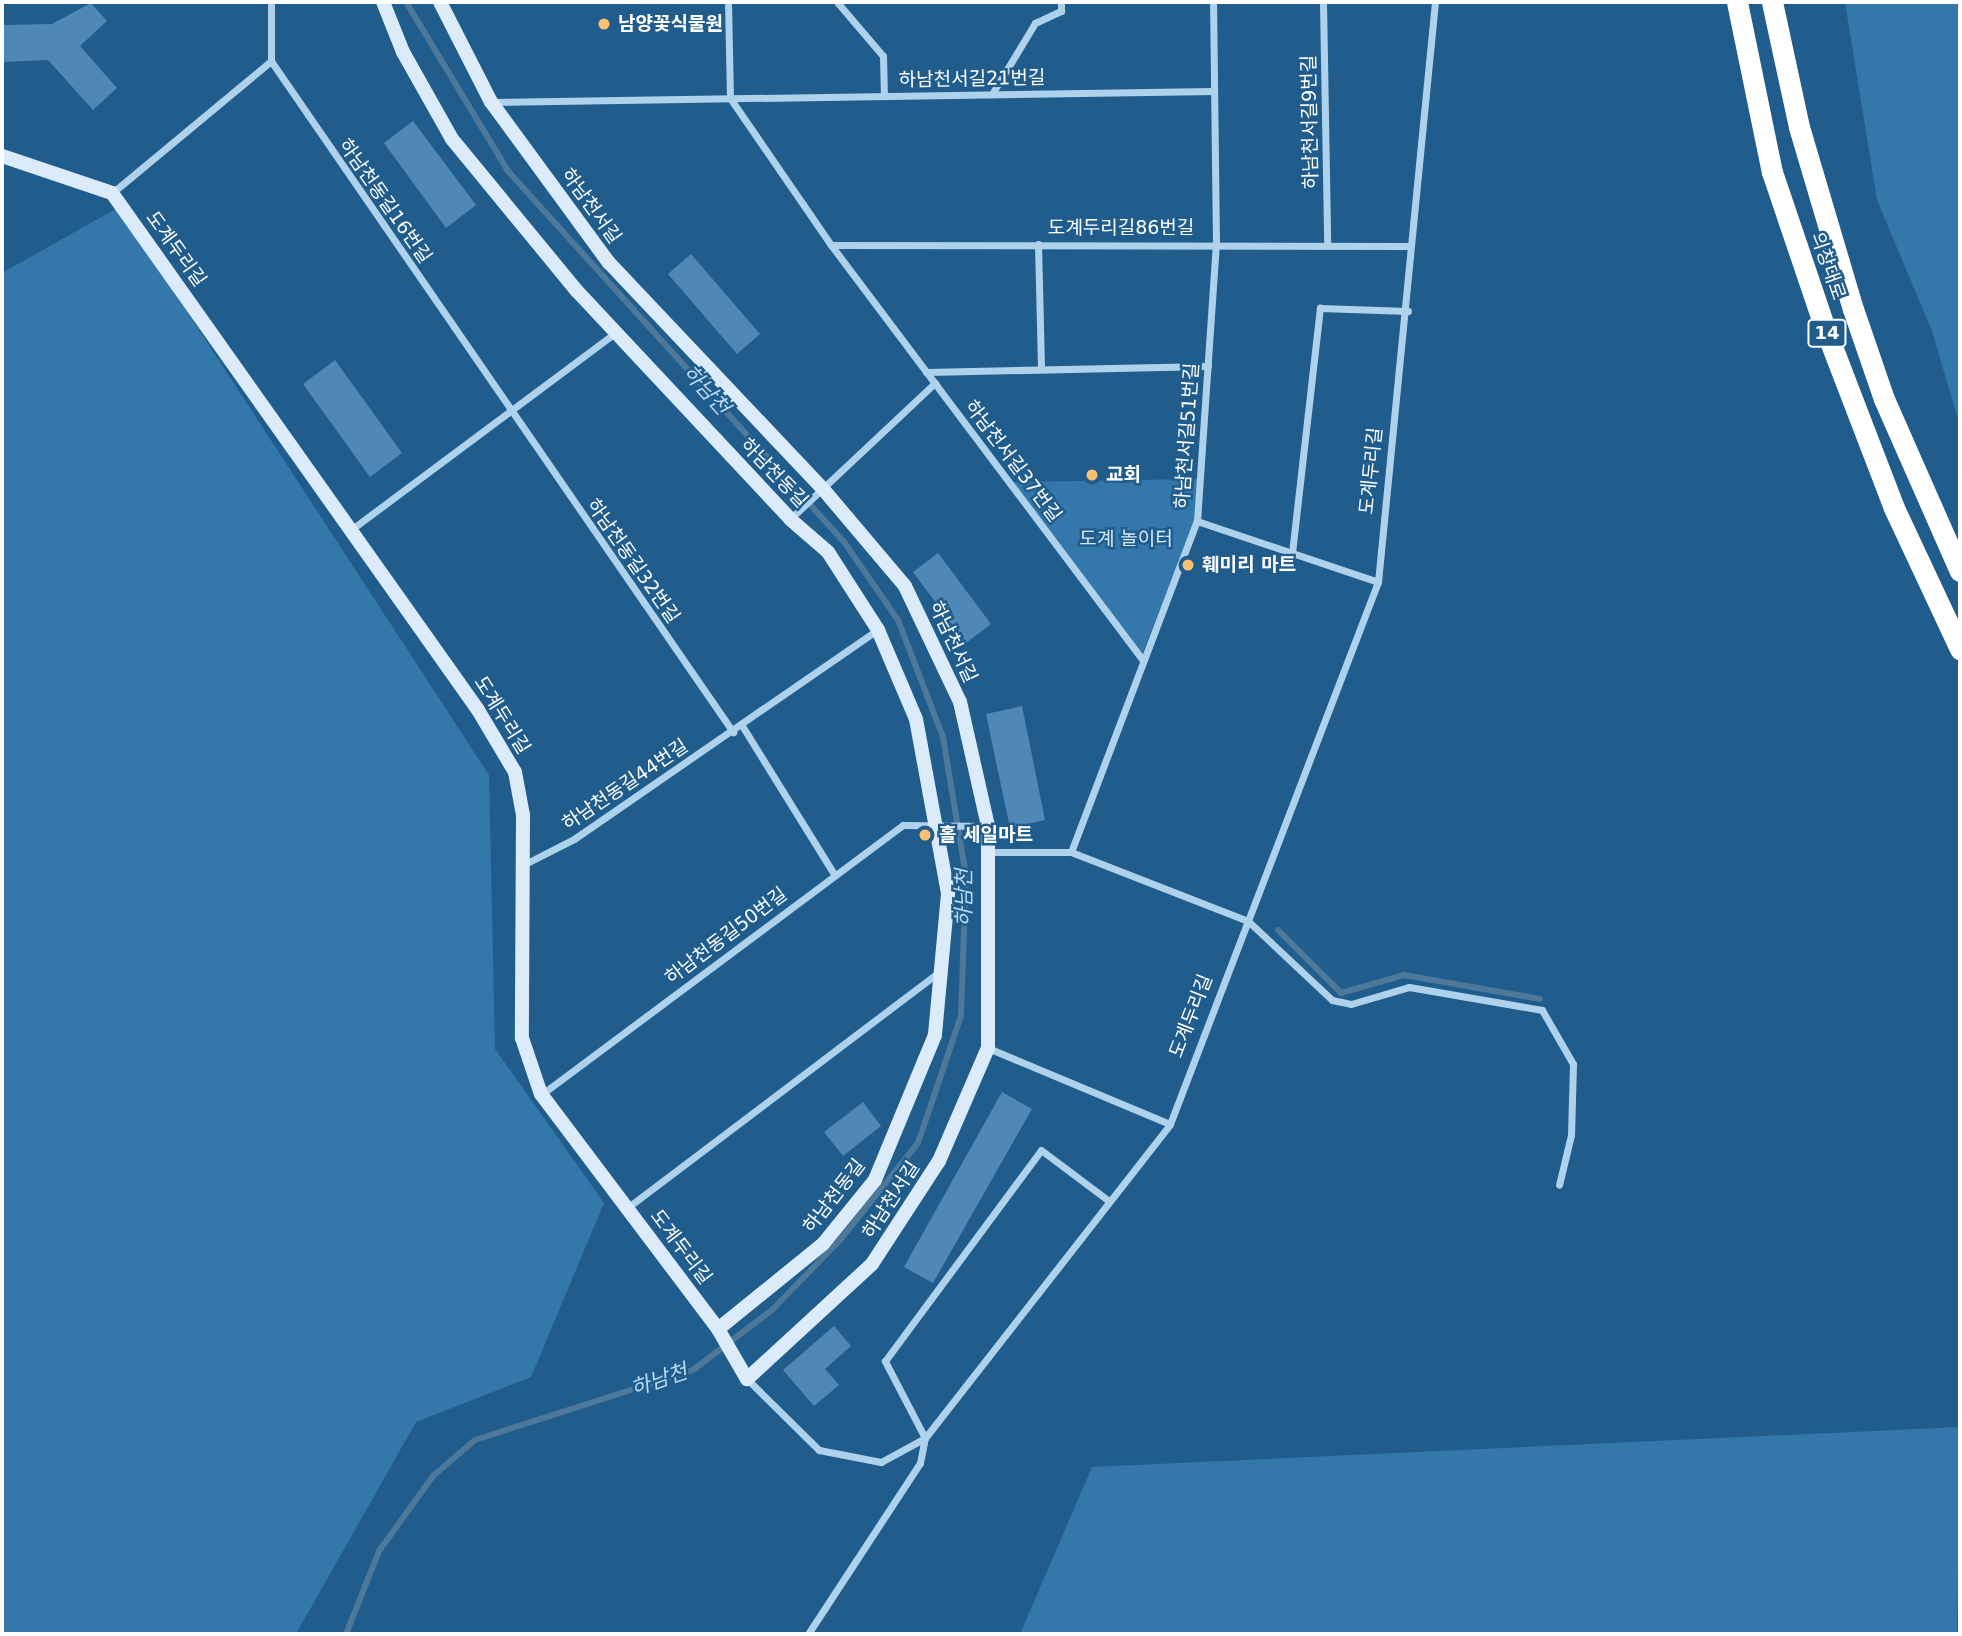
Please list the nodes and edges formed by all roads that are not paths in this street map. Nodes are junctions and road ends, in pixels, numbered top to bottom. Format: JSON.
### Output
{"nodes":[{"id":1,"x":271,"y":2,"type":"edge"},
{"id":2,"x":383,"y":2,"type":"edge"},
{"id":3,"x":440,"y":2,"type":"edge"},
{"id":4,"x":728,"y":2,"type":"edge"},
{"id":5,"x":836,"y":2,"type":"edge"},
{"id":6,"x":1061,"y":2,"type":"edge"},
{"id":7,"x":1213,"y":2,"type":"edge"},
{"id":8,"x":1323,"y":2,"type":"edge"},
{"id":9,"x":1435,"y":2,"type":"edge"},
{"id":10,"x":1737,"y":2,"type":"edge"},
{"id":11,"x":1772,"y":2,"type":"edge"},
{"id":12,"x":271,"y":61,"type":"junction"},
{"id":13,"x":1214,"y":91,"type":"junction"},
{"id":14,"x":992,"y":94,"type":"junction"},
{"id":15,"x":884,"y":96,"type":"junction"},
{"id":16,"x":730,"y":98,"type":"junction"},
{"id":17,"x":491,"y":102,"type":"junction"},
{"id":18,"x":2,"y":156,"type":"edge"},
{"id":19,"x":112,"y":193,"type":"junction"},
{"id":20,"x":1327,"y":242,"type":"junction"},
{"id":21,"x":1216,"y":243,"type":"junction"},
{"id":22,"x":1038,"y":244,"type":"junction"},
{"id":23,"x":831,"y":245,"type":"junction"},
{"id":24,"x":1411,"y":246,"type":"junction"},
{"id":25,"x":1408,"y":311,"type":"junction"},
{"id":26,"x":615,"y":332,"type":"junction"},
{"id":27,"x":1208,"y":366,"type":"junction"},
{"id":28,"x":1041,"y":368,"type":"junction"},
{"id":29,"x":926,"y":372,"type":"junction"},
{"id":30,"x":935,"y":383,"type":"junction"},
{"id":31,"x":508,"y":407,"type":"junction"},
{"id":32,"x":820,"y":491,"type":"junction"},
{"id":33,"x":794,"y":517,"type":"junction"},
{"id":34,"x":1197,"y":521,"type":"junction"},
{"id":35,"x":352,"y":529,"type":"junction"},
{"id":36,"x":1292,"y":554,"type":"junction"},
{"id":37,"x":1960,"y":571,"type":"edge"},
{"id":38,"x":1378,"y":582,"type":"junction"},
{"id":39,"x":878,"y":630,"type":"junction"},
{"id":40,"x":1960,"y":649,"type":"edge"},
{"id":41,"x":1142,"y":659,"type":"junction"},
{"id":42,"x":741,"y":724,"type":"junction"},
{"id":43,"x":733,"y":732,"type":"junction"},
{"id":44,"x":981,"y":827,"type":"junction"},
{"id":45,"x":942,"y":829,"type":"junction"},
{"id":46,"x":989,"y":852,"type":"junction"},
{"id":47,"x":1070,"y":852,"type":"junction"},
{"id":48,"x":522,"y":866,"type":"junction"},
{"id":49,"x":834,"y":874,"type":"junction"},
{"id":50,"x":1248,"y":921,"type":"junction"},
{"id":51,"x":946,"y":967,"type":"junction"},
{"id":52,"x":988,"y":1048,"type":"junction"},
{"id":53,"x":541,"y":1094,"type":"junction"},
{"id":54,"x":1170,"y":1124,"type":"junction"},
{"id":55,"x":1559,"y":1185,"type":"dead end"},
{"id":56,"x":1109,"y":1201,"type":"junction"},
{"id":57,"x":627,"y":1208,"type":"junction"},
{"id":58,"x":720,"y":1331,"type":"junction"},
{"id":59,"x":747,"y":1378,"type":"junction"},
{"id":60,"x":925,"y":1438,"type":"junction"},
{"id":61,"x":808,"y":1634,"type":"edge"}],
"edges":[{"from":1,"to":12,"type":"street"},
{"from":2,"to":26,"type":"street","name":"하남천동길"},
{"from":3,"to":17,"type":"street","name":"하남천서길"},
{"from":4,"to":16,"type":"street"},
{"from":5,"to":15,"type":"street"},
{"from":6,"to":14,"type":"street"},
{"from":7,"to":13,"type":"street","name":"하남천서길51번길"},
{"from":8,"to":20,"type":"street","name":"하남천서길9번길"},
{"from":9,"to":24,"type":"street","name":"도계두리길"},
{"from":10,"to":40,"type":"highway","name":"의창대로","number":"14"},
{"from":11,"to":37,"type":"highway","name":"의창대로","number":"14"},
{"from":12,"to":19,"type":"street"},
{"from":12,"to":31,"type":"street","name":"하남천동길16번길"},
{"from":13,"to":14,"type":"street","name":"하남천서길21번길"},
{"from":13,"to":21,"type":"street","name":"하남천서길51번길"},
{"from":14,"to":15,"type":"street","name":"하남천서길21번길"},
{"from":15,"to":16,"type":"street","name":"하남천서길21번길"},
{"from":16,"to":17,"type":"street","name":"하남천서길21번길"},
{"from":16,"to":23,"type":"street"},
{"from":17,"to":32,"type":"street","name":"하남천서길"},
{"from":18,"to":19,"type":"street"},
{"from":19,"to":35,"type":"street","name":"도계두리길"},
{"from":20,"to":21,"type":"street","name":"도계두리길86번길"},
{"from":20,"to":24,"type":"street","name":"도계두리길86번길"},
{"from":21,"to":22,"type":"street","name":"도계두리길86번길"},
{"from":21,"to":27,"type":"street","name":"하남천서길51번길"},
{"from":22,"to":23,"type":"street","name":"도계두리길86번길"},
{"from":22,"to":28,"type":"street"},
{"from":23,"to":29,"type":"street"},
{"from":24,"to":25,"type":"street","name":"도계두리길"},
{"from":25,"to":36,"type":"street"},
{"from":25,"to":38,"type":"street","name":"도계두리길"},
{"from":26,"to":31,"type":"street"},
{"from":26,"to":33,"type":"street","name":"하남천동길"},
{"from":27,"to":28,"type":"street","name":"하남천서길37번길"},
{"from":27,"to":34,"type":"street","name":"하남천서길51번길"},
{"from":28,"to":29,"type":"street","name":"하남천서길37번길"},
{"from":29,"to":30,"type":"street","name":"하남천서길37번길"},
{"from":30,"to":32,"type":"street"},
{"from":30,"to":41,"type":"street","name":"하남천서길37번길"},
{"from":31,"to":35,"type":"street"},
{"from":31,"to":43,"type":"street","name":"하남천동길32번길"},
{"from":32,"to":33,"type":"street"},
{"from":32,"to":44,"type":"street","name":"하남천서길"},
{"from":33,"to":39,"type":"street","name":"하남천동길"},
{"from":34,"to":36,"type":"street"},
{"from":34,"to":41,"type":"street","name":"하남천서길51번길"},
{"from":35,"to":48,"type":"street","name":"도계두리길"},
{"from":36,"to":38,"type":"street"},
{"from":38,"to":50,"type":"street","name":"도계두리길"},
{"from":39,"to":42,"type":"street","name":"하남천동길44번길"},
{"from":39,"to":45,"type":"street","name":"하남천동길"},
{"from":41,"to":47,"type":"street","name":"하남천서길51번길"},
{"from":42,"to":43,"type":"street","name":"하남천동길44번길"},
{"from":42,"to":49,"type":"street"},
{"from":43,"to":48,"type":"street","name":"하남천동길44번길"},
{"from":44,"to":45,"type":"street","name":"하남천동길50번길"},
{"from":44,"to":46,"type":"street","name":"하남천서길"},
{"from":45,"to":49,"type":"street","name":"하남천동길50번길"},
{"from":45,"to":51,"type":"street","name":"하남천동길"},
{"from":46,"to":47,"type":"street"},
{"from":46,"to":52,"type":"street","name":"하남천서길"},
{"from":47,"to":50,"type":"street"},
{"from":48,"to":53,"type":"street","name":"도계두리길"},
{"from":49,"to":53,"type":"street","name":"하남천동길50번길"},
{"from":50,"to":54,"type":"street","name":"도계두리길"},
{"from":50,"to":55,"type":"street"},
{"from":51,"to":57,"type":"street"},
{"from":51,"to":58,"type":"street","name":"하남천동길"},
{"from":52,"to":54,"type":"street"},
{"from":52,"to":59,"type":"street","name":"하남천서길"},
{"from":53,"to":57,"type":"street","name":"도계두리길"},
{"from":54,"to":56,"type":"street","name":"도계두리길"},
{"from":56,"to":60,"type":"street","name":"도계두리길"},
{"from":56,"to":60,"type":"street"},
{"from":57,"to":58,"type":"street","name":"도계두리길"},
{"from":58,"to":59,"type":"street","name":"도계두리길"},
{"from":59,"to":60,"type":"street","name":"도계두리길"},
{"from":60,"to":61,"type":"street","name":"도계두리길"}]}
